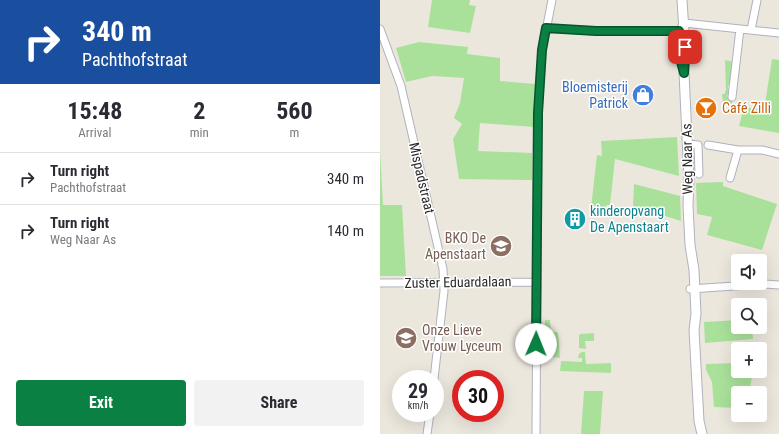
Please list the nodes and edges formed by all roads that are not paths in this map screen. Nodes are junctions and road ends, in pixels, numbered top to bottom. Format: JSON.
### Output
{"nodes":[{"id":1,"x":552,"y":0,"type":"edge"},
{"id":2,"x":678,"y":0,"type":"edge"},
{"id":3,"x":682,"y":0,"type":"edge"},
{"id":4,"x":757,"y":0,"type":"edge"},
{"id":5,"x":684,"y":22,"type":"junction"},
{"id":6,"x":546,"y":28,"type":"junction"},
{"id":7,"x":380,"y":29,"type":"edge"},
{"id":8,"x":740,"y":29,"type":"junction"},
{"id":9,"x":751,"y":30,"type":"junction"},
{"id":10,"x":679,"y":31,"type":"junction"},
{"id":11,"x":779,"y":33,"type":"edge"},
{"id":12,"x":684,"y":73,"type":"junction"},
{"id":13,"x":732,"y":97,"type":"dead end"},
{"id":14,"x":688,"y":144,"type":"junction"},
{"id":15,"x":708,"y":144,"type":"dead end"},
{"id":16,"x":738,"y":150,"type":"junction"},
{"id":17,"x":779,"y":154,"type":"edge"},
{"id":18,"x":698,"y":174,"type":"dead end"},
{"id":19,"x":730,"y":178,"type":"dead end"},
{"id":20,"x":537,"y":282,"type":"junction"},
{"id":21,"x":380,"y":283,"type":"edge"},
{"id":22,"x":444,"y":283,"type":"junction"},
{"id":23,"x":779,"y":285,"type":"edge"},
{"id":24,"x":692,"y":289,"type":"junction"},
{"id":25,"x":435,"y":370,"type":"edge"},
{"id":26,"x":699,"y":421,"type":"junction"},
{"id":27,"x":429,"y":422,"type":"edge"},
{"id":28,"x":428,"y":434,"type":"edge"},
{"id":29,"x":536,"y":434,"type":"edge"},
{"id":30,"x":698,"y":434,"type":"edge"},
{"id":31,"x":702,"y":434,"type":"edge"}],
"edges":[{"from":1,"to":6,"type":"street"},
{"from":2,"to":10,"type":"main road","name":"Weg Naar As"},
{"from":3,"to":5,"type":"main road","name":"Weg Naar As"},
{"from":4,"to":9,"type":"street"},
{"from":5,"to":8,"type":"street"},
{"from":5,"to":10,"type":"street"},
{"from":5,"to":12,"type":"main road","name":"Weg Naar As"},
{"from":6,"to":10,"type":"street"},
{"from":6,"to":20,"type":"street"},
{"from":7,"to":22,"type":"street","name":"Mispadstraat"},
{"from":8,"to":9,"type":"street"},
{"from":8,"to":13,"type":"street"},
{"from":9,"to":11,"type":"street"},
{"from":10,"to":12,"type":"main road","name":"Weg Naar As"},
{"from":12,"to":14,"type":"main road","name":"Weg Naar As"},
{"from":14,"to":18,"type":"street"},
{"from":14,"to":24,"type":"main road","name":"Weg Naar As"},
{"from":15,"to":16,"type":"street"},
{"from":16,"to":17,"type":"street"},
{"from":16,"to":19,"type":"street"},
{"from":20,"to":22,"type":"street","name":"Zuster Eduardalaan"},
{"from":20,"to":29,"type":"street"},
{"from":21,"to":22,"type":"street","name":"Zuster Eduardalaan"},
{"from":22,"to":25,"type":"street","name":"Mispadstraat"},
{"from":23,"to":24,"type":"street"},
{"from":24,"to":26,"type":"main road","name":"Weg Naar As"},
{"from":26,"to":30,"type":"main road","name":"Weg Naar As"},
{"from":26,"to":31,"type":"main road","name":"Weg Naar As"},
{"from":27,"to":28,"type":"street"}]}
